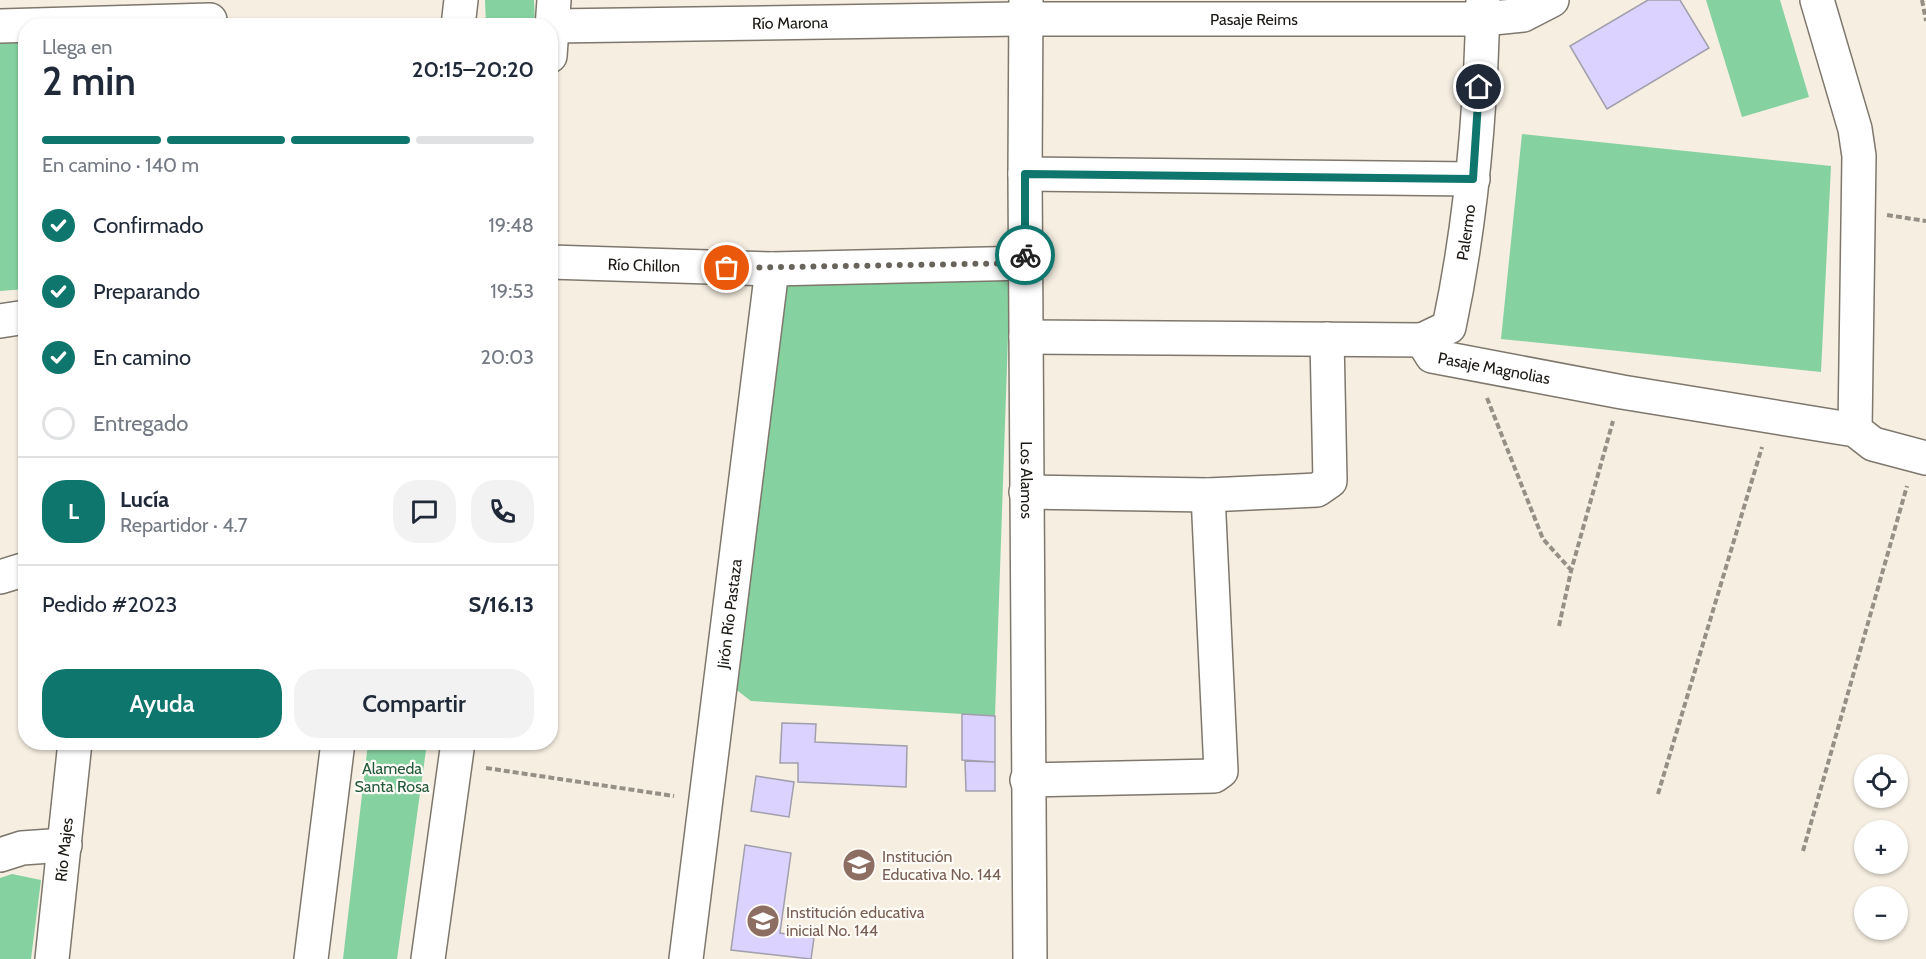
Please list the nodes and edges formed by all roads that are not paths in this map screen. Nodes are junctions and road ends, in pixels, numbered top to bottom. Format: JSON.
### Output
{"nodes":[{"id":1,"x":460,"y":0,"type":"edge"},
{"id":2,"x":1551,"y":0,"type":"edge"},
{"id":3,"x":1817,"y":0,"type":"edge"},
{"id":4,"x":1026,"y":9,"type":"edge"},
{"id":5,"x":1483,"y":9,"type":"edge"},
{"id":6,"x":210,"y":15,"type":"edge"},
{"id":7,"x":153,"y":18,"type":"edge"},
{"id":8,"x":459,"y":18,"type":"edge"},
{"id":9,"x":18,"y":25,"type":"edge"},
{"id":10,"x":0,"y":26,"type":"edge"},
{"id":11,"x":558,"y":27,"type":"edge"},
{"id":12,"x":1025,"y":174,"type":"junction"},
{"id":13,"x":1473,"y":179,"type":"junction"},
{"id":14,"x":558,"y":262,"type":"edge"},
{"id":15,"x":1025,"y":263,"type":"junction"},
{"id":16,"x":772,"y":269,"type":"junction"},
{"id":17,"x":18,"y":318,"type":"edge"},
{"id":18,"x":0,"y":321,"type":"edge"},
{"id":19,"x":1026,"y":336,"type":"junction"},
{"id":20,"x":1327,"y":339,"type":"junction"},
{"id":21,"x":1422,"y":340,"type":"junction"},
{"id":22,"x":1855,"y":430,"type":"junction"},
{"id":23,"x":1921,"y":456,"type":"edge"},
{"id":24,"x":1026,"y":492,"type":"junction"},
{"id":25,"x":1208,"y":495,"type":"junction"},
{"id":26,"x":18,"y":571,"type":"edge"},
{"id":27,"x":0,"y":577,"type":"edge"},
{"id":28,"x":74,"y":750,"type":"edge"},
{"id":29,"x":337,"y":750,"type":"edge"},
{"id":30,"x":457,"y":753,"type":"edge"},
{"id":31,"x":1027,"y":780,"type":"junction"},
{"id":32,"x":65,"y":845,"type":"junction"},
{"id":33,"x":0,"y":855,"type":"edge"},
{"id":34,"x":52,"y":959,"type":"edge"},
{"id":35,"x":311,"y":959,"type":"edge"},
{"id":36,"x":428,"y":959,"type":"edge"},
{"id":37,"x":686,"y":959,"type":"edge"},
{"id":38,"x":1030,"y":959,"type":"edge"}],
"edges":[{"from":1,"to":8,"type":"street"},
{"from":2,"to":5,"type":"street","name":"Pasaje Reims"},
{"from":3,"to":22,"type":"street"},
{"from":4,"to":5,"type":"street","name":"Pasaje Reims"},
{"from":4,"to":11,"type":"street","name":"Río Marona"},
{"from":4,"to":12,"type":"street","name":"Los Alamos"},
{"from":5,"to":13,"type":"street","name":"Palermo"},
{"from":6,"to":7,"type":"street"},
{"from":9,"to":10,"type":"street"},
{"from":12,"to":13,"type":"street"},
{"from":12,"to":15,"type":"street","name":"Los Alamos"},
{"from":13,"to":21,"type":"street","name":"Palermo"},
{"from":14,"to":16,"type":"street","name":"Río Chillon"},
{"from":15,"to":16,"type":"street","name":"Río Chillon"},
{"from":15,"to":19,"type":"street","name":"Los Alamos"},
{"from":16,"to":37,"type":"street","name":"Jirón Río Pastaza"},
{"from":17,"to":18,"type":"street"},
{"from":19,"to":20,"type":"street","name":"Pasaje Magnolias"},
{"from":19,"to":24,"type":"street","name":"Los Alamos"},
{"from":20,"to":21,"type":"street","name":"Pasaje Magnolias"},
{"from":20,"to":25,"type":"street"},
{"from":21,"to":22,"type":"street","name":"Pasaje Magnolias"},
{"from":22,"to":23,"type":"street","name":"Pasaje Magnolias"},
{"from":24,"to":25,"type":"street"},
{"from":24,"to":31,"type":"street","name":"Los Alamos"},
{"from":25,"to":31,"type":"street"},
{"from":26,"to":27,"type":"street"},
{"from":28,"to":32,"type":"street","name":"Río Majes"},
{"from":29,"to":35,"type":"street"},
{"from":30,"to":36,"type":"street"},
{"from":31,"to":38,"type":"street","name":"Los Alamos"},
{"from":32,"to":33,"type":"street"},
{"from":32,"to":34,"type":"street","name":"Río Majes"}]}
